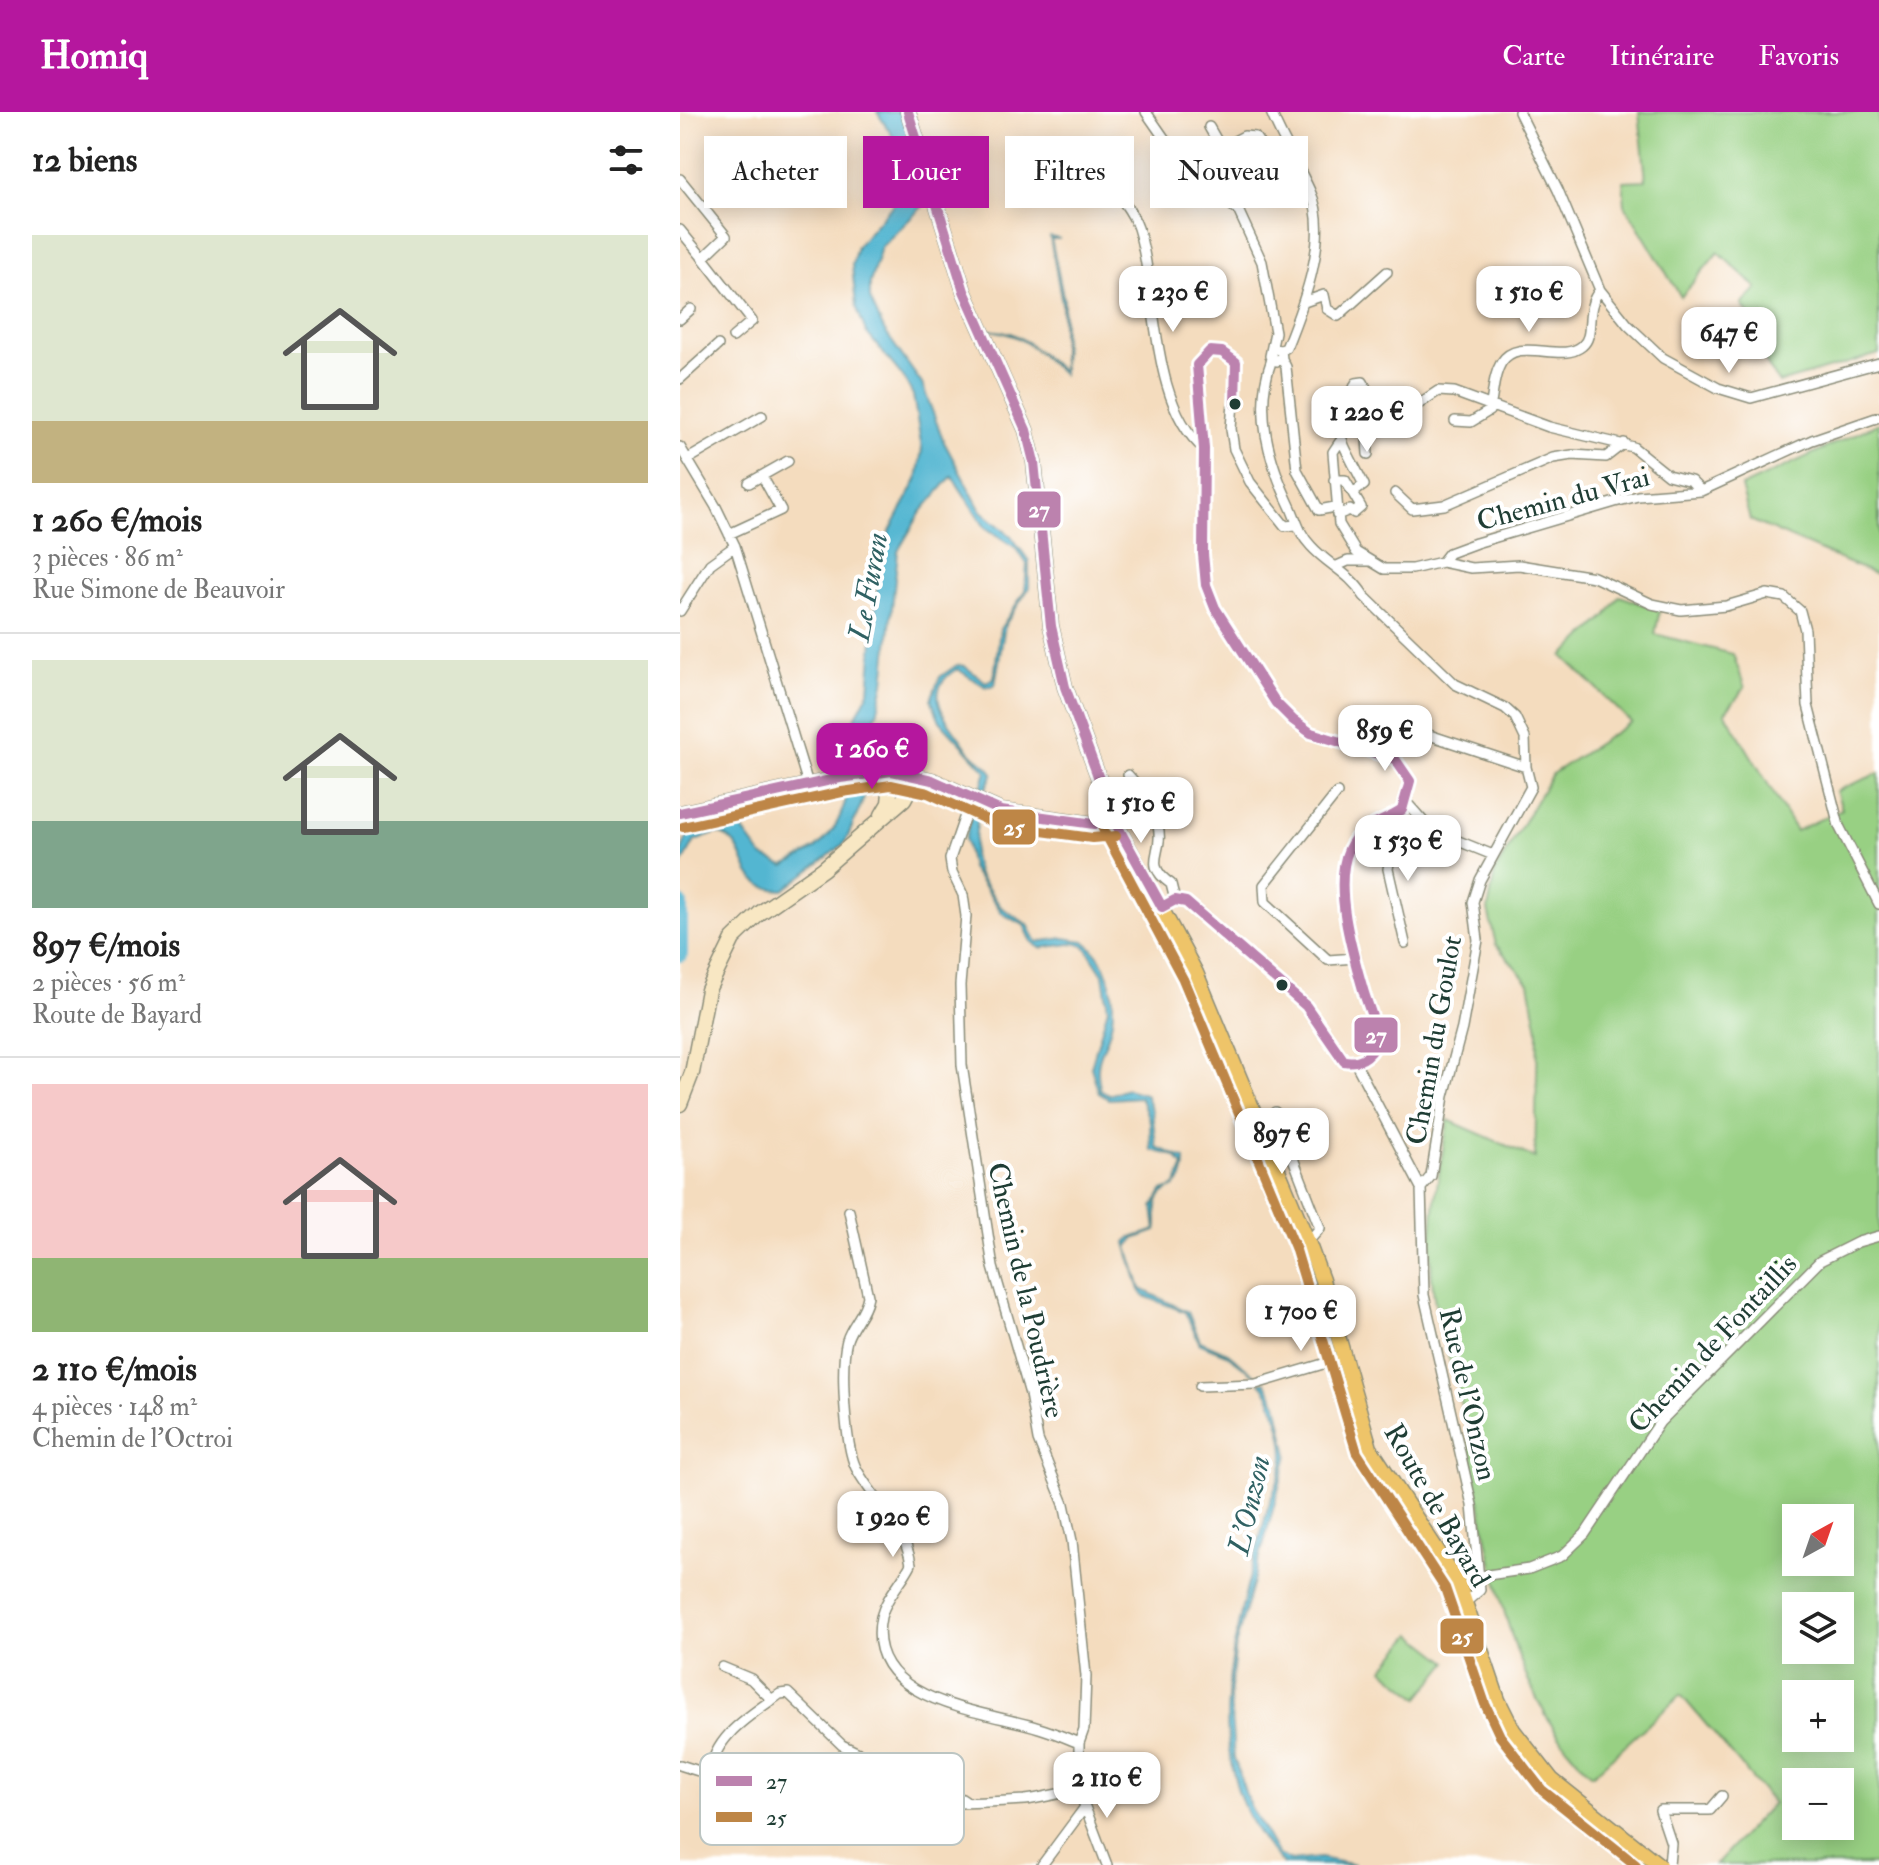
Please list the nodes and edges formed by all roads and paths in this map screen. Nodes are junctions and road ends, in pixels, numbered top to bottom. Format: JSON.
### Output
{"nodes":[{"id":1,"x":908,"y":112,"type":"edge"},
{"id":2,"x":1146,"y":112,"type":"edge"},
{"id":3,"x":1271,"y":112,"type":"edge"},
{"id":4,"x":1519,"y":112,"type":"edge"},
{"id":5,"x":1209,"y":127,"type":"dead end"},
{"id":6,"x":1214,"y":136,"type":"edge"},
{"id":7,"x":680,"y":179,"type":"edge"},
{"id":8,"x":1308,"y":196,"type":"edge"},
{"id":9,"x":1313,"y":200,"type":"junction"},
{"id":10,"x":1124,"y":208,"type":"edge"},
{"id":11,"x":1238,"y":208,"type":"edge"},
{"id":12,"x":1239,"y":212,"type":"junction"},
{"id":13,"x":680,"y":230,"type":"edge"},
{"id":14,"x":703,"y":258,"type":"junction"},
{"id":15,"x":1387,"y":272,"type":"dead end"},
{"id":16,"x":1600,"y":290,"type":"junction"},
{"id":17,"x":1304,"y":302,"type":"junction"},
{"id":18,"x":691,"y":309,"type":"dead end"},
{"id":19,"x":680,"y":319,"type":"edge"},
{"id":20,"x":733,"y":337,"type":"dead end"},
{"id":21,"x":718,"y":345,"type":"dead end"},
{"id":22,"x":1277,"y":354,"type":"junction"},
{"id":23,"x":1879,"y":363,"type":"edge"},
{"id":24,"x":680,"y":379,"type":"edge"},
{"id":25,"x":1372,"y":400,"type":"junction"},
{"id":26,"x":1491,"y":404,"type":"junction"},
{"id":27,"x":762,"y":416,"type":"dead end"},
{"id":28,"x":1879,"y":417,"type":"edge"},
{"id":29,"x":1455,"y":421,"type":"dead end"},
{"id":30,"x":1341,"y":440,"type":"junction"},
{"id":31,"x":1624,"y":443,"type":"junction"},
{"id":32,"x":680,"y":447,"type":"edge"},
{"id":33,"x":1204,"y":449,"type":"junction"},
{"id":34,"x":1348,"y":453,"type":"junction"},
{"id":35,"x":688,"y":459,"type":"junction"},
{"id":36,"x":788,"y":461,"type":"dead end"},
{"id":37,"x":762,"y":476,"type":"junction"},
{"id":38,"x":1334,"y":480,"type":"junction"},
{"id":39,"x":749,"y":483,"type":"dead end"},
{"id":40,"x":1701,"y":491,"type":"junction"},
{"id":41,"x":1354,"y":492,"type":"junction"},
{"id":42,"x":1395,"y":493,"type":"dead end"},
{"id":43,"x":1336,"y":511,"type":"junction"},
{"id":44,"x":1296,"y":525,"type":"junction"},
{"id":45,"x":729,"y":534,"type":"junction"},
{"id":46,"x":735,"y":546,"type":"junction"},
{"id":47,"x":1370,"y":561,"type":"junction"},
{"id":48,"x":1442,"y":562,"type":"junction"},
{"id":49,"x":1337,"y":566,"type":"junction"},
{"id":50,"x":680,"y":611,"type":"edge"},
{"id":51,"x":1417,"y":731,"type":"dead end"},
{"id":52,"x":1526,"y":767,"type":"junction"},
{"id":53,"x":892,"y":771,"type":"junction"},
{"id":54,"x":917,"y":775,"type":"junction"},
{"id":55,"x":1128,"y":775,"type":"dead end"},
{"id":56,"x":808,"y":784,"type":"junction"},
{"id":57,"x":1337,"y":793,"type":"dead end"},
{"id":58,"x":971,"y":798,"type":"junction"},
{"id":59,"x":1407,"y":803,"type":"junction"},
{"id":60,"x":680,"y":804,"type":"edge"},
{"id":61,"x":680,"y":813,"type":"edge"},
{"id":62,"x":880,"y":819,"type":"junction"},
{"id":63,"x":1115,"y":822,"type":"junction"},
{"id":64,"x":1431,"y":830,"type":"junction"},
{"id":65,"x":1493,"y":855,"type":"junction"},
{"id":66,"x":1168,"y":903,"type":"junction"},
{"id":67,"x":1879,"y":904,"type":"edge"},
{"id":68,"x":1405,"y":943,"type":"dead end"},
{"id":69,"x":1356,"y":958,"type":"junction"},
{"id":70,"x":1356,"y":1064,"type":"junction"},
{"id":71,"x":680,"y":1104,"type":"edge"},
{"id":72,"x":1275,"y":1112,"type":"dead end"},
{"id":73,"x":1421,"y":1188,"type":"junction"},
{"id":74,"x":849,"y":1211,"type":"dead end"},
{"id":75,"x":1879,"y":1236,"type":"edge"},
{"id":76,"x":1308,"y":1242,"type":"junction"},
{"id":77,"x":1343,"y":1358,"type":"junction"},
{"id":78,"x":1200,"y":1386,"type":"dead end"},
{"id":79,"x":1481,"y":1576,"type":"junction"},
{"id":80,"x":1466,"y":1602,"type":"junction"},
{"id":81,"x":722,"y":1667,"type":"dead end"},
{"id":82,"x":772,"y":1700,"type":"junction"},
{"id":83,"x":1079,"y":1743,"type":"junction"},
{"id":84,"x":715,"y":1753,"type":"edge"},
{"id":85,"x":858,"y":1753,"type":"edge"},
{"id":86,"x":680,"y":1765,"type":"edge"},
{"id":87,"x":700,"y":1772,"type":"edge"},
{"id":88,"x":1079,"y":1791,"type":"junction"},
{"id":89,"x":1722,"y":1796,"type":"dead end"},
{"id":90,"x":965,"y":1801,"type":"edge"},
{"id":91,"x":1085,"y":1807,"type":"junction"},
{"id":92,"x":1042,"y":1865,"type":"edge"},
{"id":93,"x":1107,"y":1865,"type":"edge"},
{"id":94,"x":1659,"y":1865,"type":"edge"},
{"id":95,"x":1669,"y":1865,"type":"edge"}],
"edges":[{"from":1,"to":63,"type":"main road","name":"Route de Bayard"},
{"from":2,"to":12,"type":"street"},
{"from":3,"to":9,"type":"street"},
{"from":4,"to":16,"type":"street"},
{"from":5,"to":6,"type":"street"},
{"from":7,"to":14,"type":"street"},
{"from":8,"to":9,"type":"street"},
{"from":9,"to":17,"type":"street"},
{"from":10,"to":33,"type":"street"},
{"from":11,"to":12,"type":"street"},
{"from":12,"to":22,"type":"street"},
{"from":13,"to":14,"type":"street"},
{"from":14,"to":20,"type":"street"},
{"from":15,"to":17,"type":"street"},
{"from":16,"to":23,"type":"street"},
{"from":16,"to":26,"type":"street"},
{"from":17,"to":22,"type":"street"},
{"from":18,"to":19,"type":"street"},
{"from":21,"to":24,"type":"street"},
{"from":22,"to":43,"type":"street"},
{"from":22,"to":44,"type":"street"},
{"from":25,"to":26,"type":"street"},
{"from":25,"to":30,"type":"street"},
{"from":25,"to":34,"type":"street"},
{"from":26,"to":29,"type":"street"},
{"from":26,"to":31,"type":"street"},
{"from":27,"to":35,"type":"street"},
{"from":28,"to":40,"type":"street"},
{"from":30,"to":34,"type":"street"},
{"from":30,"to":38,"type":"street"},
{"from":31,"to":40,"type":"street"},
{"from":31,"to":42,"type":"street"},
{"from":32,"to":35,"type":"street"},
{"from":33,"to":44,"type":"street"},
{"from":33,"to":59,"type":"street"},
{"from":34,"to":41,"type":"street"},
{"from":35,"to":45,"type":"street"},
{"from":36,"to":37,"type":"street"},
{"from":37,"to":39,"type":"street"},
{"from":37,"to":45,"type":"street"},
{"from":38,"to":41,"type":"street"},
{"from":38,"to":43,"type":"street"},
{"from":40,"to":48,"type":"street","name":"Chemin du Vrai"},
{"from":41,"to":43,"type":"street"},
{"from":43,"to":47,"type":"street"},
{"from":44,"to":49,"type":"street","name":"Chemin du Goulot"},
{"from":45,"to":46,"type":"street"},
{"from":46,"to":50,"type":"street"},
{"from":46,"to":56,"type":"street"},
{"from":47,"to":48,"type":"street"},
{"from":47,"to":49,"type":"street"},
{"from":48,"to":67,"type":"street"},
{"from":49,"to":52,"type":"street","name":"Chemin du Goulot"},
{"from":51,"to":52,"type":"street"},
{"from":52,"to":65,"type":"street","name":"Chemin du Goulot"},
{"from":53,"to":54,"type":"main road"},
{"from":53,"to":56,"type":"main road"},
{"from":53,"to":62,"type":"main road"},
{"from":54,"to":58,"type":"main road"},
{"from":54,"to":62,"type":"main road"},
{"from":55,"to":66,"type":"street"},
{"from":56,"to":60,"type":"main road"},
{"from":56,"to":61,"type":"main road"},
{"from":57,"to":69,"type":"street"},
{"from":58,"to":63,"type":"main road"},
{"from":58,"to":83,"type":"street","name":"Chemin de la Poudrière"},
{"from":59,"to":64,"type":"street"},
{"from":59,"to":69,"type":"street"},
{"from":62,"to":71,"type":"main road"},
{"from":63,"to":66,"type":"main road","name":"Route de Bayard"},
{"from":64,"to":65,"type":"street"},
{"from":64,"to":68,"type":"street"},
{"from":65,"to":73,"type":"street","name":"Chemin du Goulot"},
{"from":66,"to":70,"type":"street"},
{"from":66,"to":76,"type":"main road","name":"Route de Bayard"},
{"from":69,"to":70,"type":"street"},
{"from":70,"to":73,"type":"street"},
{"from":72,"to":76,"type":"street"},
{"from":73,"to":79,"type":"street","name":"Rue de l'Onzon"},
{"from":74,"to":83,"type":"street"},
{"from":75,"to":79,"type":"street","name":"Chemin de Fontaillis"},
{"from":76,"to":77,"type":"main road","name":"Route de Bayard"},
{"from":77,"to":78,"type":"street"},
{"from":77,"to":80,"type":"main road","name":"Route de Bayard"},
{"from":79,"to":80,"type":"street"},
{"from":80,"to":94,"type":"main road","name":"Route de Bayard"},
{"from":81,"to":82,"type":"street"},
{"from":82,"to":84,"type":"street"},
{"from":82,"to":85,"type":"street"},
{"from":83,"to":88,"type":"street","name":"Chemin de la Poudrière"},
{"from":86,"to":87,"type":"street"},
{"from":88,"to":90,"type":"street"},
{"from":88,"to":91,"type":"street"},
{"from":89,"to":95,"type":"street"},
{"from":91,"to":92,"type":"street"},
{"from":91,"to":93,"type":"street"}]}
